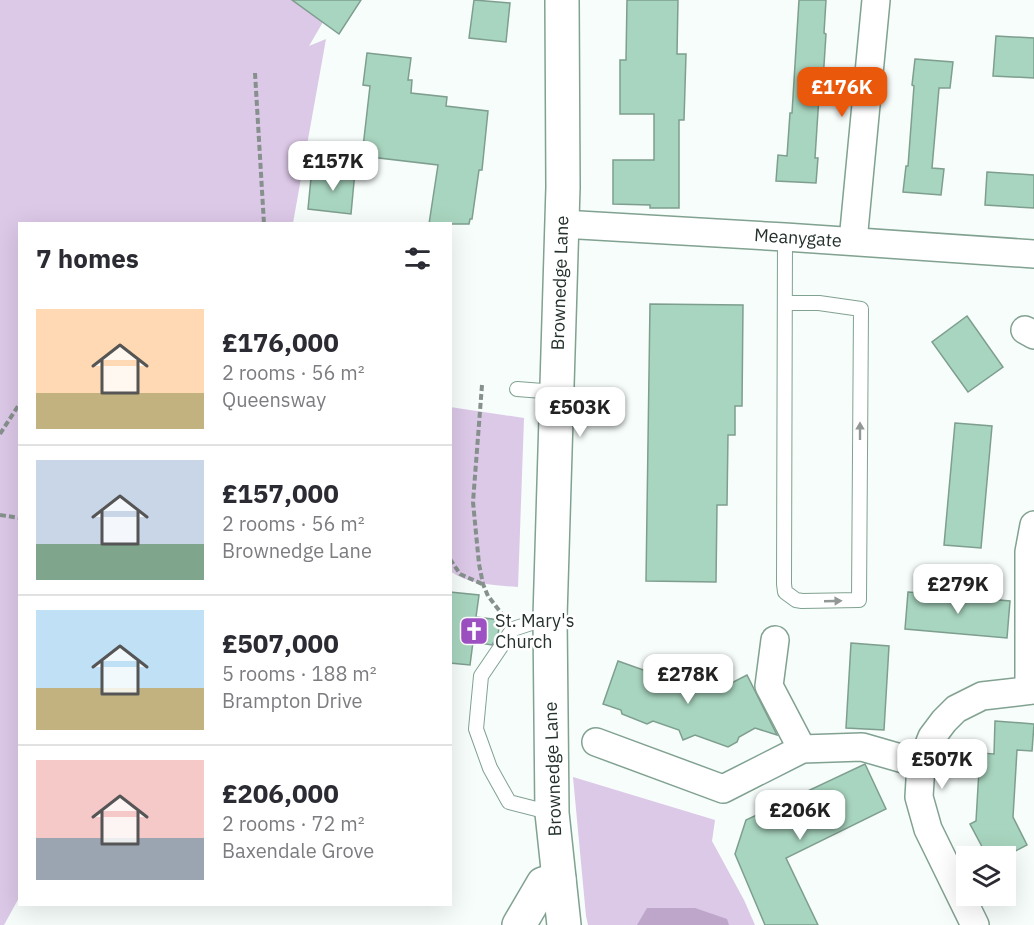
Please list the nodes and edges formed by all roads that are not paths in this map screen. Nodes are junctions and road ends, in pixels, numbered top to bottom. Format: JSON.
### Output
{"nodes":[{"id":1,"x":562,"y":0,"type":"edge"},
{"id":2,"x":876,"y":0,"type":"edge"},
{"id":3,"x":562,"y":224,"type":"junction"},
{"id":4,"x":784,"y":237,"type":"junction"},
{"id":5,"x":853,"y":241,"type":"junction"},
{"id":6,"x":1034,"y":254,"type":"edge"},
{"id":7,"x":785,"y":303,"type":"junction"},
{"id":8,"x":517,"y":389,"type":"dead end"},
{"id":9,"x":556,"y":392,"type":"junction"},
{"id":10,"x":1034,"y":525,"type":"edge"},
{"id":11,"x":550,"y":617,"type":"junction"},
{"id":12,"x":775,"y":640,"type":"dead end"},
{"id":13,"x":1031,"y":690,"type":"edge"},
{"id":14,"x":596,"y":742,"type":"dead end"},
{"id":15,"x":801,"y":749,"type":"junction"},
{"id":16,"x":921,"y":764,"type":"junction"},
{"id":17,"x":552,"y":813,"type":"junction"},
{"id":18,"x":559,"y":879,"type":"junction"},
{"id":19,"x":519,"y":925,"type":"edge"},
{"id":20,"x":564,"y":925,"type":"edge"},
{"id":21,"x":975,"y":925,"type":"edge"}],
"edges":[{"from":1,"to":3,"type":"main road","name":"Brownedge Lane"},
{"from":2,"to":5,"type":"street"},
{"from":3,"to":4,"type":"street","name":"Meanygate"},
{"from":3,"to":9,"type":"main road","name":"Brownedge Lane"},
{"from":4,"to":5,"type":"street","name":"Meanygate"},
{"from":4,"to":7,"type":"lane"},
{"from":5,"to":6,"type":"street","name":"Meanygate"},
{"from":7,"to":7,"type":"lane","one_way":true},
{"from":8,"to":9,"type":"lane"},
{"from":9,"to":11,"type":"main road","name":"Brownedge Lane"},
{"from":10,"to":13,"type":"street"},
{"from":11,"to":17,"type":"main road","name":"Brownedge Lane"},
{"from":11,"to":17,"type":"lane"},
{"from":12,"to":15,"type":"street"},
{"from":13,"to":16,"type":"street"},
{"from":14,"to":15,"type":"street"},
{"from":15,"to":16,"type":"street"},
{"from":16,"to":21,"type":"street"},
{"from":17,"to":18,"type":"main road","name":"Brownedge Lane"},
{"from":18,"to":19,"type":"main road"},
{"from":18,"to":20,"type":"main road","name":"Brownedge Lane"}]}
